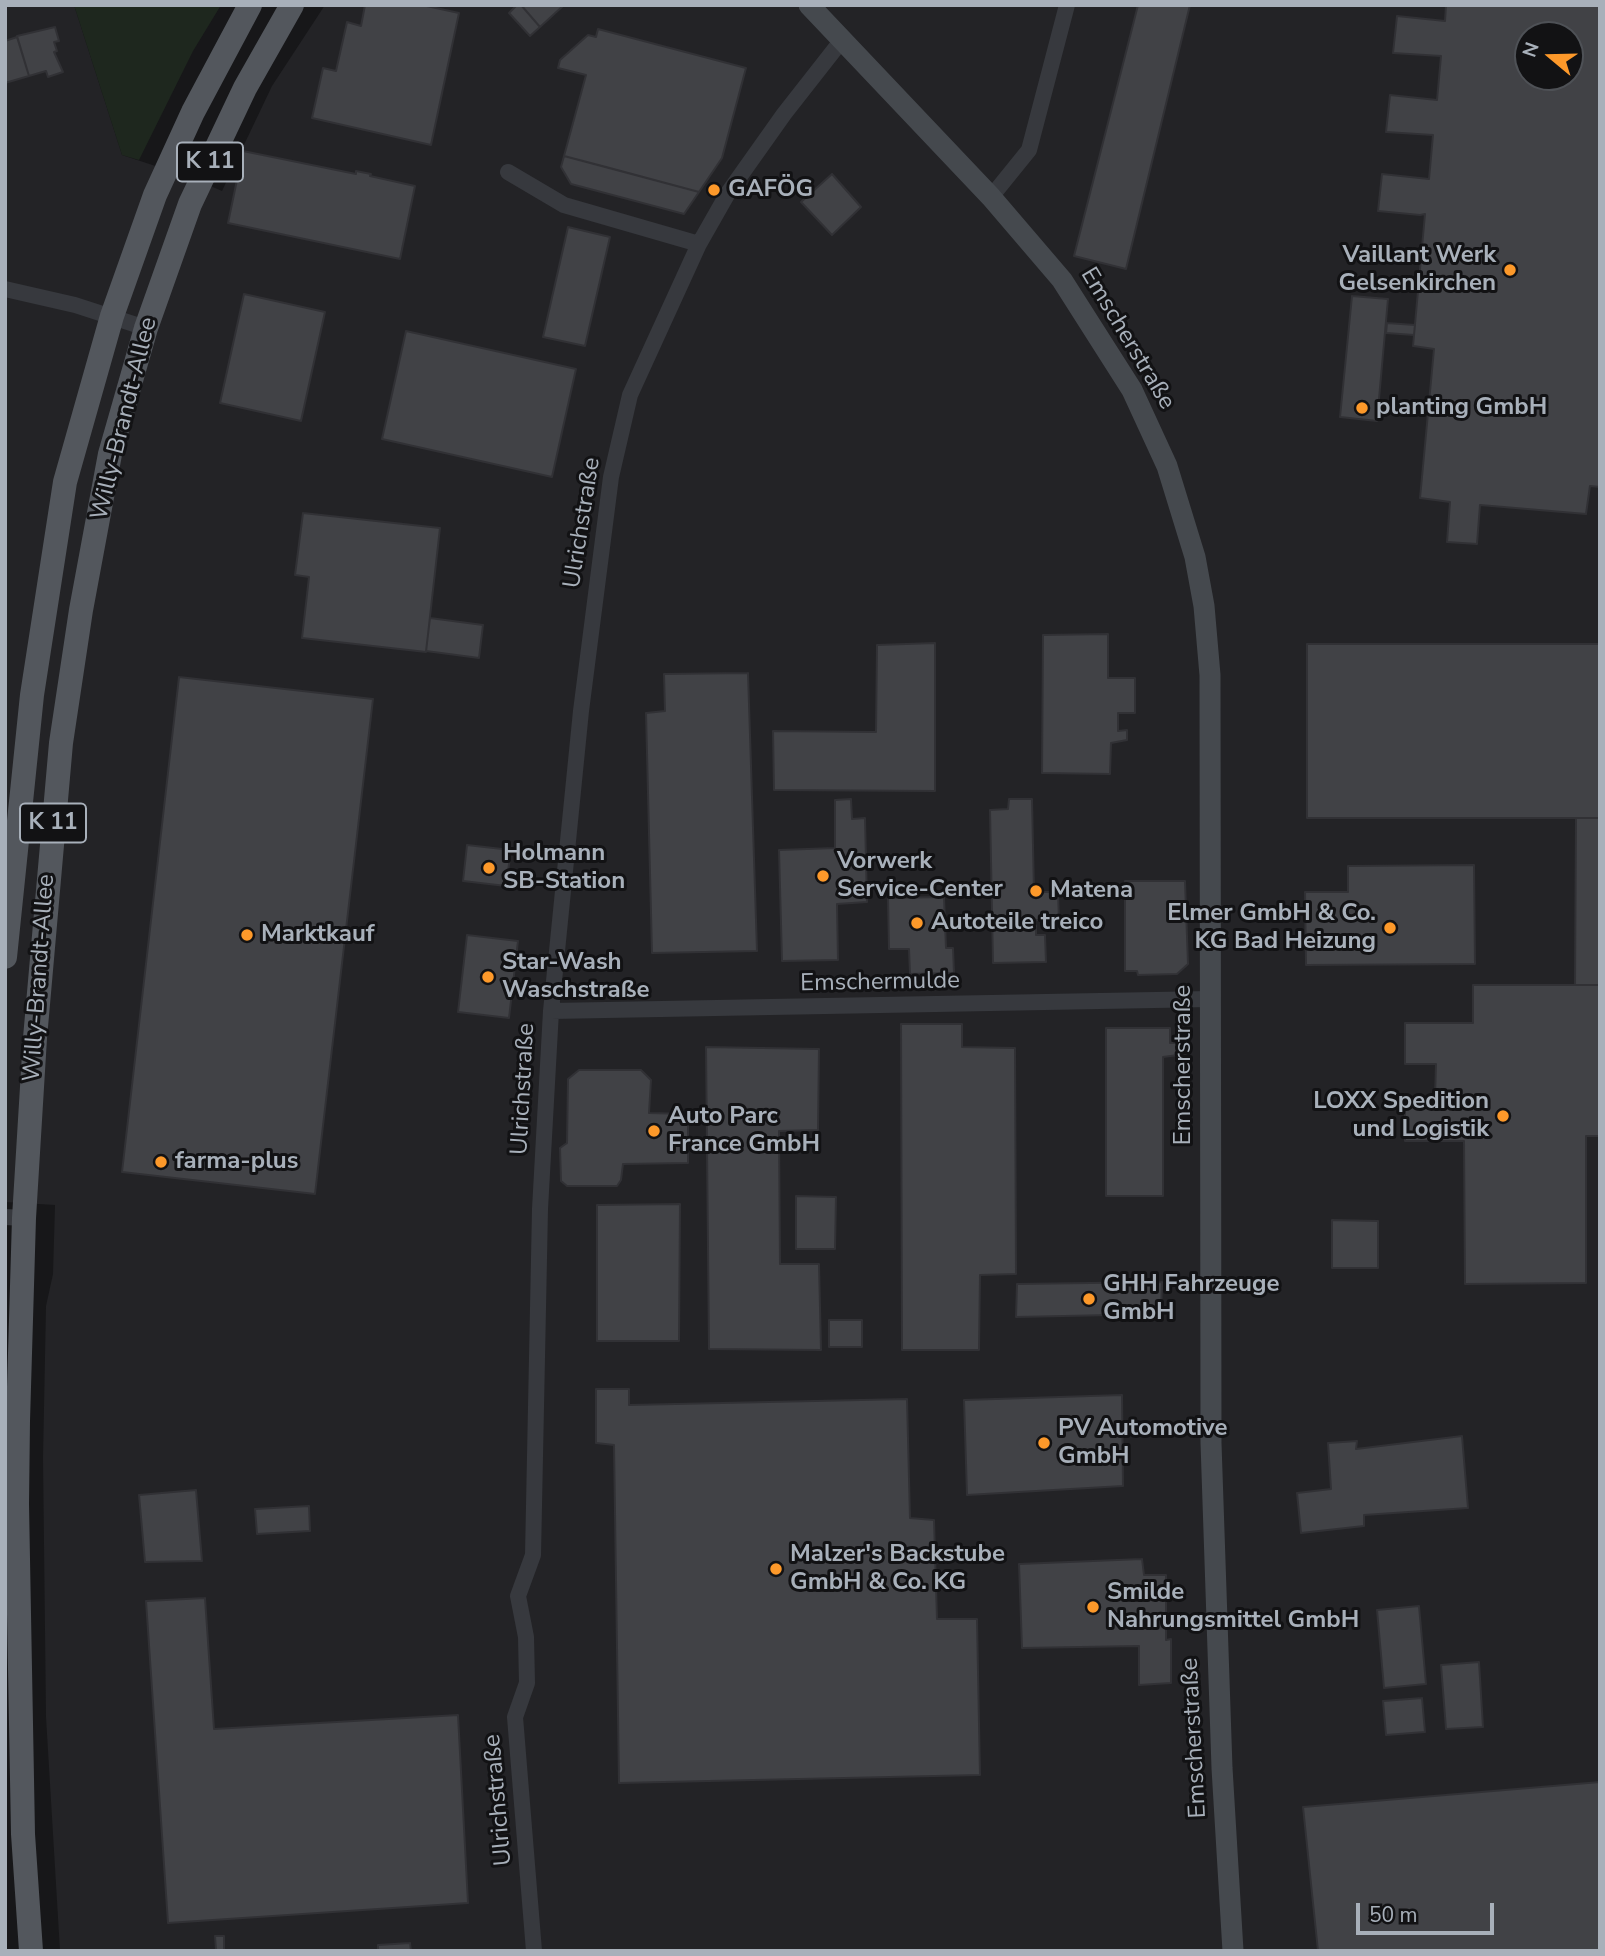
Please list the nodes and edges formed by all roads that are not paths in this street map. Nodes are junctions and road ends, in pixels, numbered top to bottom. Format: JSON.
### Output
{"nodes":[{"id":1,"x":250,"y":5,"type":"edge"},
{"id":2,"x":292,"y":5,"type":"edge"},
{"id":3,"x":809,"y":5,"type":"edge"},
{"id":4,"x":1067,"y":5,"type":"edge"},
{"id":5,"x":842,"y":40,"type":"junction"},
{"id":6,"x":508,"y":172,"type":"dead end"},
{"id":7,"x":991,"y":197,"type":"junction"},
{"id":8,"x":699,"y":244,"type":"junction"},
{"id":9,"x":5,"y":289,"type":"edge"},
{"id":10,"x":112,"y":316,"type":"junction"},
{"id":11,"x":146,"y":328,"type":"junction"},
{"id":12,"x":5,"y":957,"type":"edge"},
{"id":13,"x":1210,"y":999,"type":"junction"},
{"id":14,"x":551,"y":1011,"type":"junction"},
{"id":15,"x":15,"y":1217,"type":"edge"},
{"id":16,"x":31,"y":1951,"type":"edge"},
{"id":17,"x":534,"y":1951,"type":"edge"},
{"id":18,"x":1233,"y":1951,"type":"edge"}],
"edges":[{"from":1,"to":10,"type":"main road","name":"Willy-Brandt-Allee","number":"K 11"},
{"from":2,"to":11,"type":"main road","name":"Willy-Brandt-Allee","number":"K 11"},
{"from":3,"to":5,"type":"street","name":"Emscherstraße"},
{"from":4,"to":7,"type":"street"},
{"from":5,"to":7,"type":"street","name":"Emscherstraße"},
{"from":5,"to":8,"type":"street","name":"Ulrichstraße"},
{"from":6,"to":8,"type":"street"},
{"from":7,"to":13,"type":"street","name":"Emscherstraße"},
{"from":8,"to":14,"type":"street","name":"Ulrichstraße"},
{"from":9,"to":10,"type":"street"},
{"from":10,"to":11,"type":"street"},
{"from":10,"to":12,"type":"main road","name":"Willy-Brandt-Allee","number":"K 11"},
{"from":11,"to":15,"type":"main road","name":"Willy-Brandt-Allee","number":"K 11"},
{"from":13,"to":14,"type":"street","name":"Emschermulde"},
{"from":13,"to":18,"type":"street","name":"Emscherstraße"},
{"from":14,"to":17,"type":"street","name":"Ulrichstraße"},
{"from":15,"to":16,"type":"main road","name":"Willy-Brandt-Allee","number":"K 11"}]}
